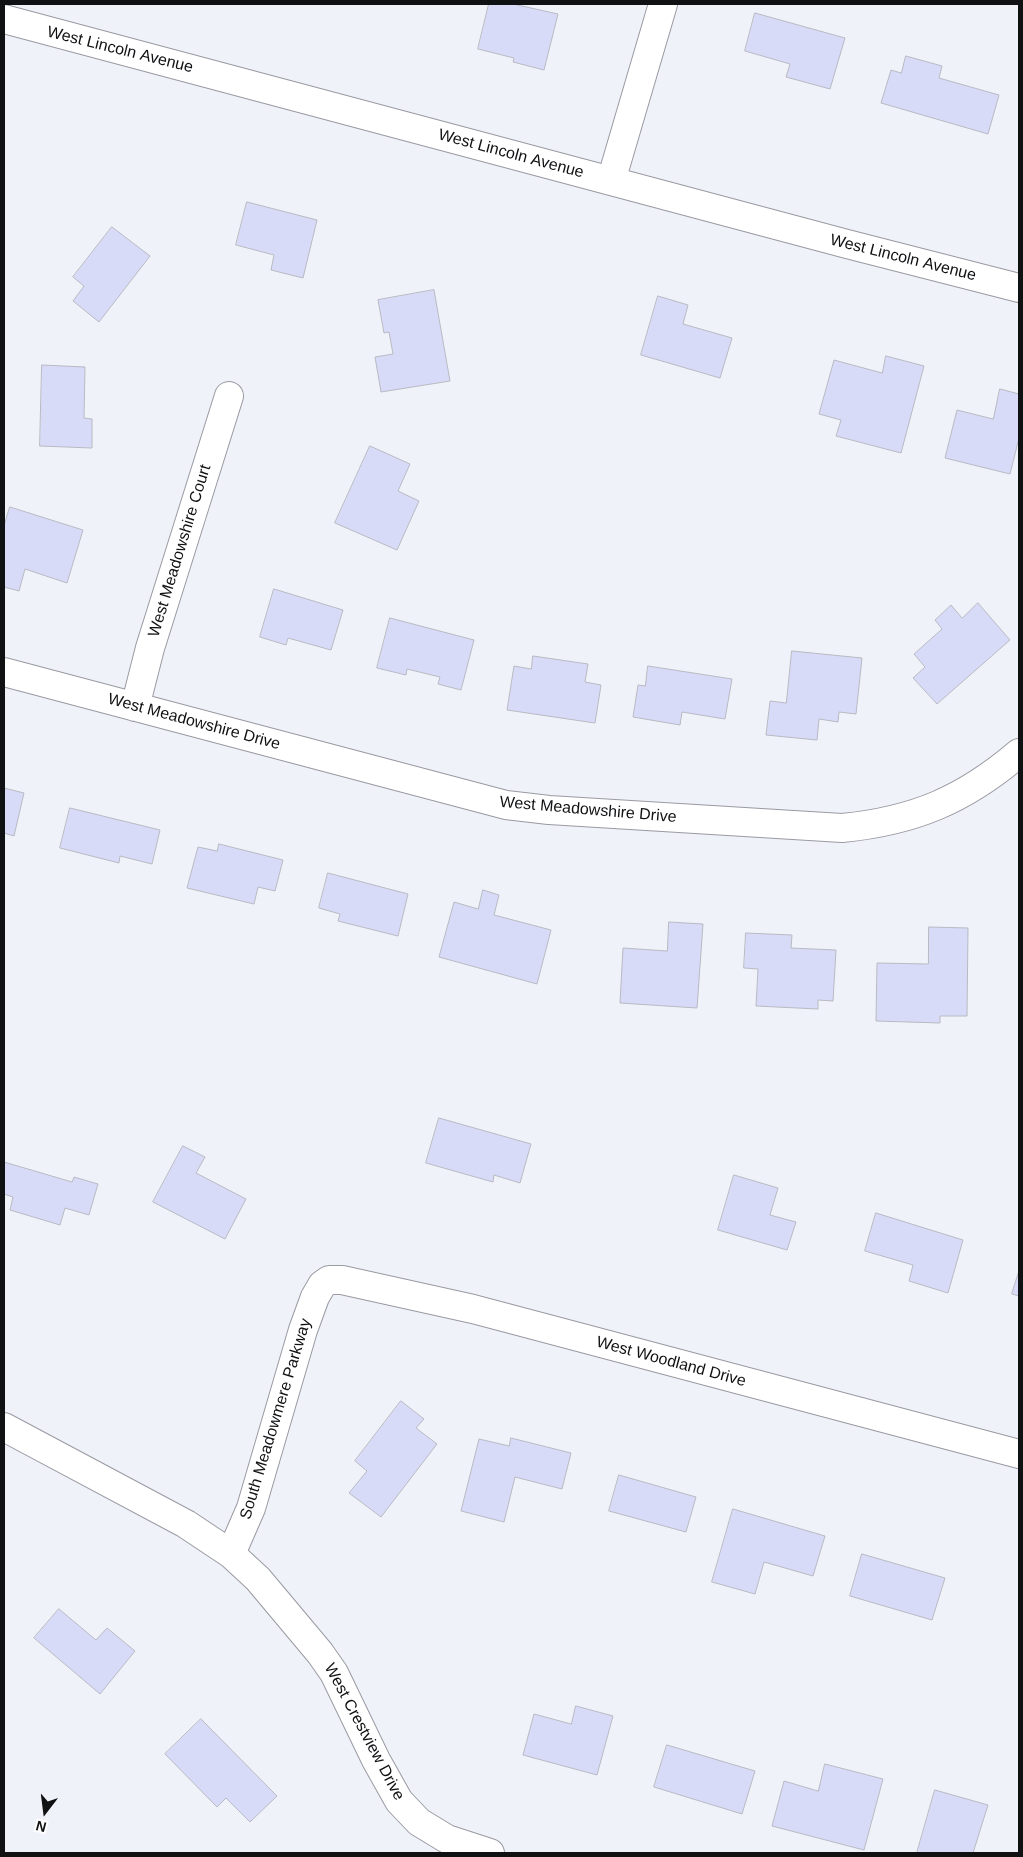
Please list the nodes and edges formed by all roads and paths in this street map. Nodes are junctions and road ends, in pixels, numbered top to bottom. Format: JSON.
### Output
{"nodes":[{"id":1,"x":663,"y":4,"type":"edge"},
{"id":2,"x":4,"y":19,"type":"edge"},
{"id":3,"x":611,"y":181,"type":"junction"},
{"id":4,"x":1019,"y":288,"type":"edge"},
{"id":5,"x":229,"y":396,"type":"dead end"},
{"id":6,"x":4,"y":672,"type":"edge"},
{"id":7,"x":135,"y":707,"type":"junction"},
{"id":8,"x":1019,"y":753,"type":"edge"},
{"id":9,"x":322,"y":1285,"type":"joint"},
{"id":10,"x":4,"y":1427,"type":"edge"},
{"id":11,"x":1019,"y":1454,"type":"edge"},
{"id":12,"x":231,"y":1554,"type":"junction"},
{"id":13,"x":490,"y":1853,"type":"edge"}],
"edges":[{"from":1,"to":3,"type":"street"},
{"from":2,"to":3,"type":"street","name":"West Lincoln Avenue"},
{"from":3,"to":4,"type":"street","name":"West Lincoln Avenue"},
{"from":5,"to":7,"type":"street","name":"West Meadowshire Court"},
{"from":6,"to":7,"type":"street","name":"West Meadowshire Drive"},
{"from":7,"to":8,"type":"street","name":"West Meadowshire Drive"},
{"from":9,"to":11,"type":"street","name":"West Woodland Drive"},
{"from":9,"to":12,"type":"street","name":"South Meadowmere Parkway"},
{"from":10,"to":12,"type":"street","name":"West Crestview Drive"},
{"from":12,"to":13,"type":"street","name":"West Crestview Drive"}]}
